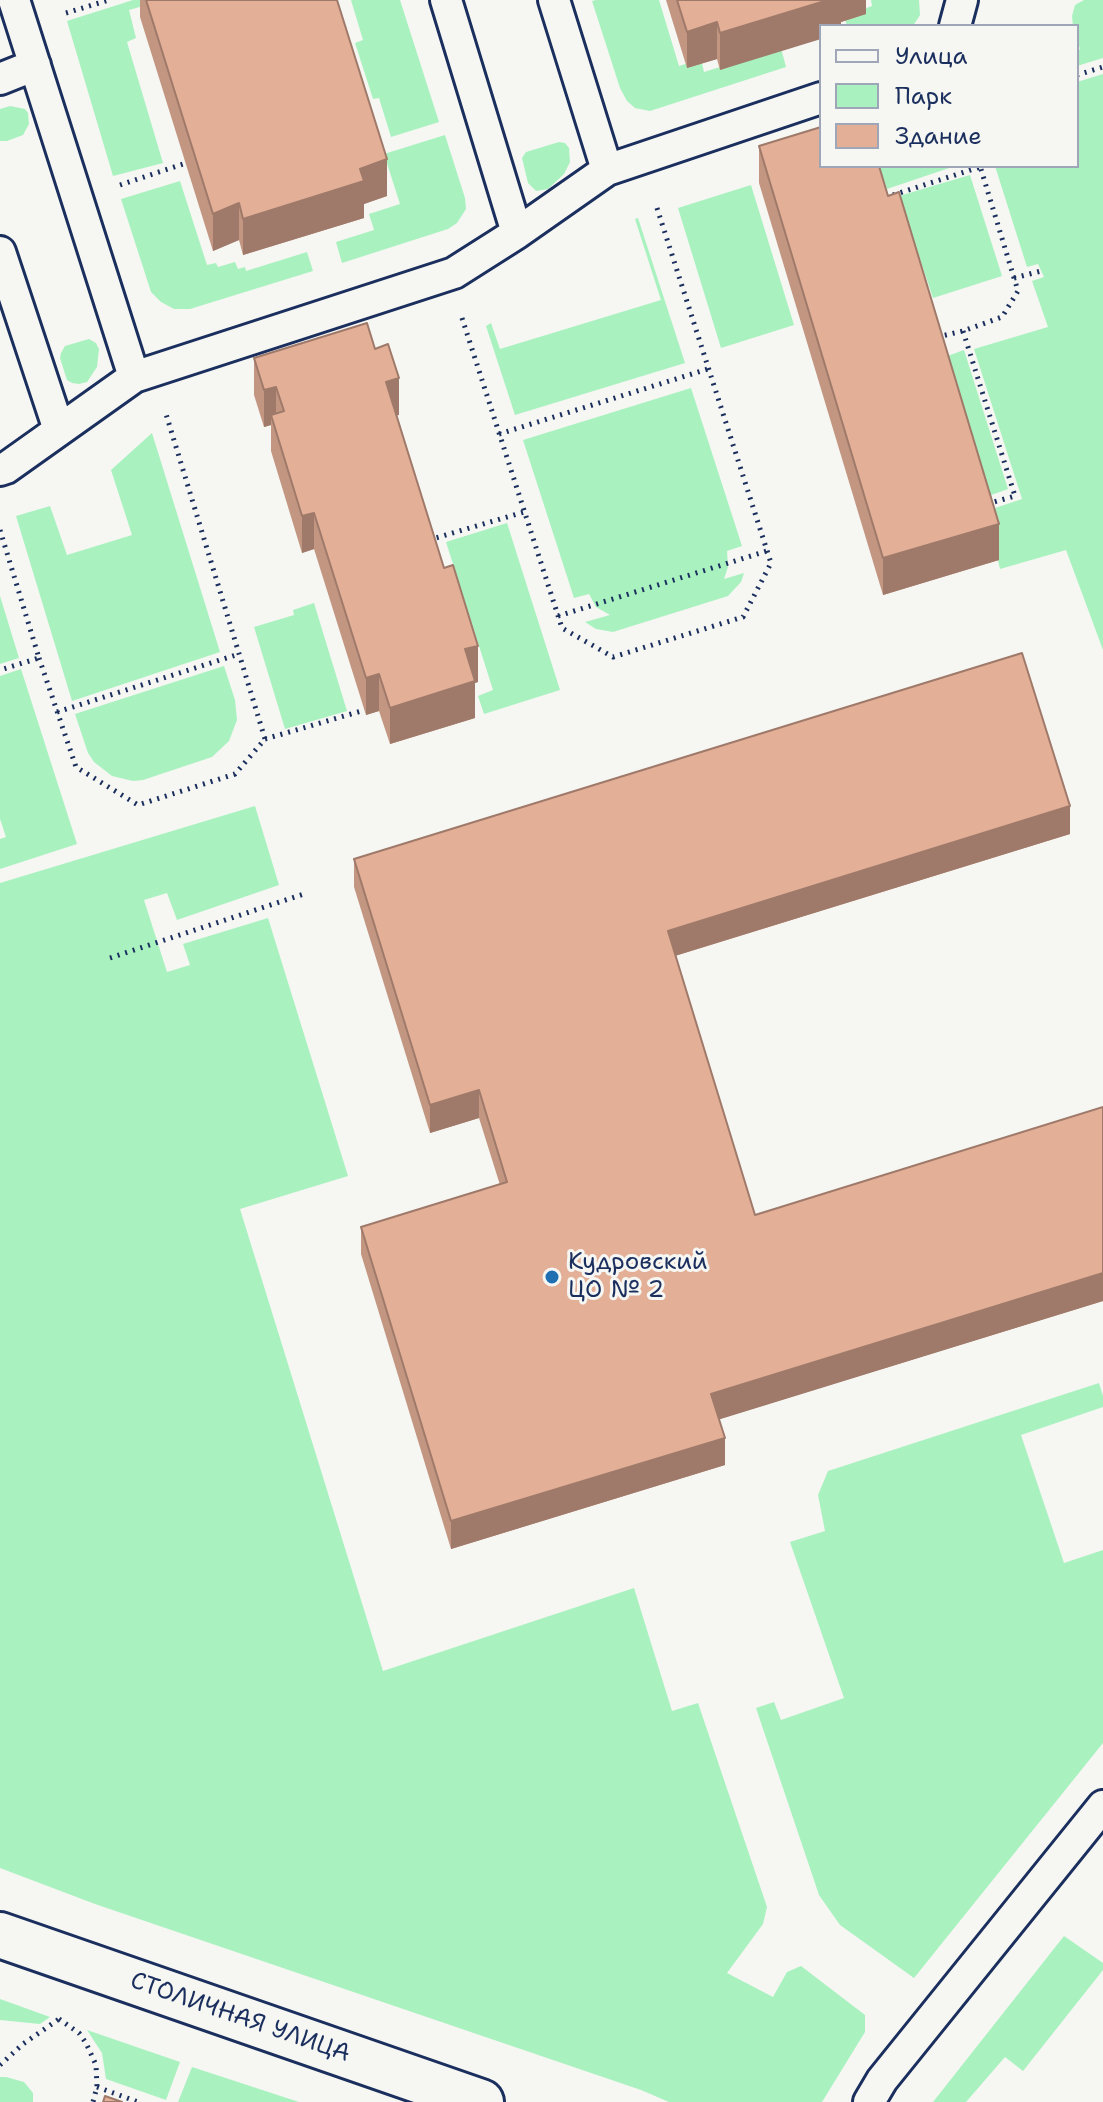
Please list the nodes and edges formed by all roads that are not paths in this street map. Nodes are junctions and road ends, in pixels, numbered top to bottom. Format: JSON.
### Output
{"nodes":[{"id":1,"x":14,"y":0,"type":"edge"},
{"id":2,"x":446,"y":0,"type":"edge"},
{"id":3,"x":554,"y":0,"type":"edge"},
{"id":4,"x":962,"y":0,"type":"edge"},
{"id":5,"x":956,"y":24,"type":"edge"},
{"id":6,"x":35,"y":65,"type":"junction"},
{"id":7,"x":0,"y":79,"type":"edge"},
{"id":8,"x":819,"y":99,"type":"edge"},
{"id":9,"x":607,"y":170,"type":"junction"},
{"id":10,"x":517,"y":233,"type":"junction"},
{"id":11,"x":0,"y":252,"type":"edge"},
{"id":12,"x":134,"y":377,"type":"junction"},
{"id":13,"x":59,"y":430,"type":"junction"},
{"id":14,"x":0,"y":470,"type":"edge"},
{"id":15,"x":1103,"y":1806,"type":"edge"},
{"id":16,"x":0,"y":1935,"type":"edge"},
{"id":17,"x":481,"y":2102,"type":"edge"},
{"id":18,"x":869,"y":2102,"type":"edge"}],
"edges":[{"from":1,"to":6,"type":"lane"},
{"from":2,"to":10,"type":"lane"},
{"from":3,"to":9,"type":"lane"},
{"from":4,"to":5,"type":"lane"},
{"from":6,"to":7,"type":"lane"},
{"from":6,"to":12,"type":"lane"},
{"from":8,"to":9,"type":"lane"},
{"from":9,"to":10,"type":"lane"},
{"from":10,"to":12,"type":"lane"},
{"from":11,"to":13,"type":"lane"},
{"from":12,"to":13,"type":"lane"},
{"from":13,"to":14,"type":"lane"},
{"from":15,"to":18,"type":"lane"},
{"from":16,"to":17,"type":"street","name":"СТОЛИЧНАЯ УЛИЦА"}]}
